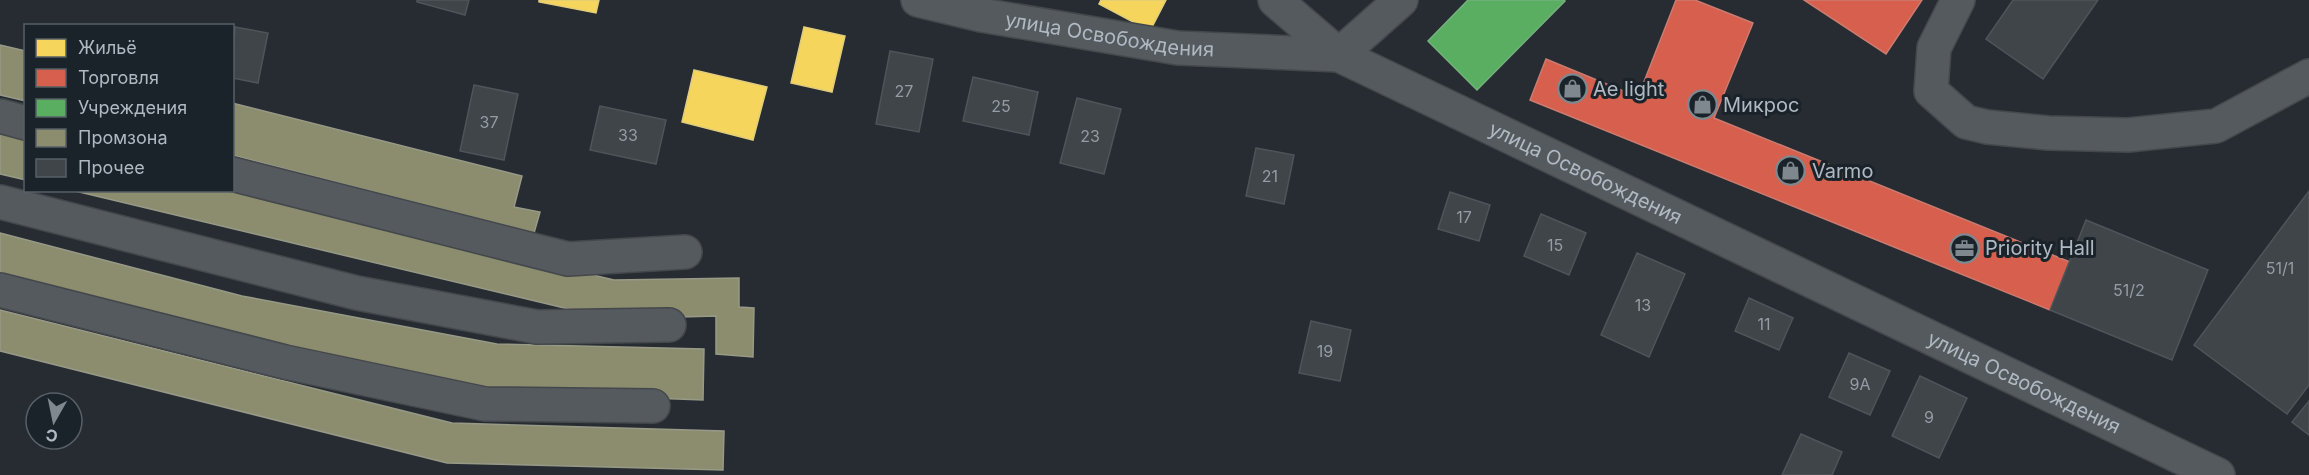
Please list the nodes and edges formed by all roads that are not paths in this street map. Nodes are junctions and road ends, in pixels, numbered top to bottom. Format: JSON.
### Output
{"nodes":[{"id":1,"x":918,"y":0,"type":"edge"},
{"id":2,"x":1275,"y":0,"type":"edge"},
{"id":3,"x":1401,"y":0,"type":"edge"},
{"id":4,"x":1958,"y":0,"type":"edge"},
{"id":5,"x":1339,"y":55,"type":"junction"},
{"id":6,"x":2309,"y":76,"type":"edge"},
{"id":7,"x":0,"y":116,"type":"edge"},
{"id":8,"x":24,"y":122,"type":"edge"},
{"id":9,"x":234,"y":175,"type":"edge"},
{"id":10,"x":0,"y":202,"type":"edge"},
{"id":11,"x":685,"y":252,"type":"dead end"},
{"id":12,"x":0,"y":290,"type":"edge"},
{"id":13,"x":669,"y":325,"type":"dead end"},
{"id":14,"x":653,"y":406,"type":"dead end"},
{"id":15,"x":2217,"y":475,"type":"edge"}],
"edges":[{"from":1,"to":5,"type":"street","name":"улица Освобождения"},
{"from":2,"to":5,"type":"street"},
{"from":3,"to":5,"type":"street"},
{"from":4,"to":6,"type":"street"},
{"from":5,"to":15,"type":"street","name":"улица Освобождения"},
{"from":7,"to":8,"type":"street"},
{"from":9,"to":11,"type":"street"},
{"from":10,"to":13,"type":"street"},
{"from":12,"to":14,"type":"street"}]}
